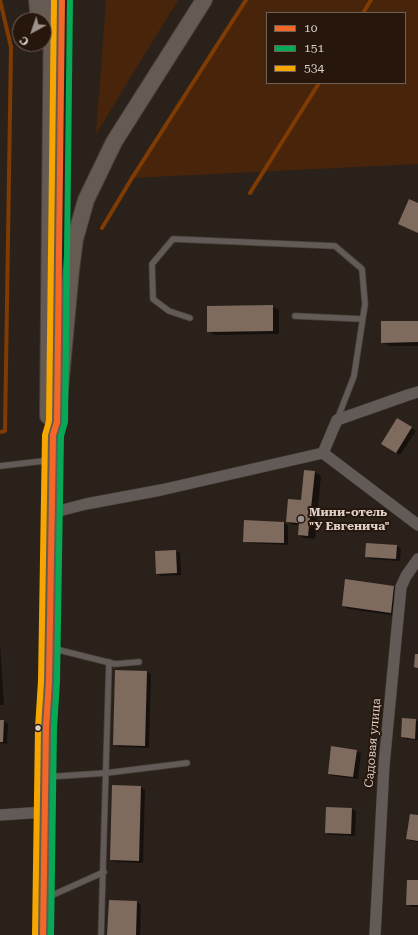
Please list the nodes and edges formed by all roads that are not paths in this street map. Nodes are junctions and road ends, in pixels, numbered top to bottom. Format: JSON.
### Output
{"nodes":[{"id":1,"x":37,"y":0,"type":"edge"},
{"id":2,"x":52,"y":0,"type":"edge"},
{"id":3,"x":62,"y":0,"type":"edge"},
{"id":4,"x":204,"y":0,"type":"edge"},
{"id":5,"x":38,"y":12,"type":"edge"},
{"id":6,"x":42,"y":52,"type":"edge"},
{"id":7,"x":50,"y":187,"type":"junction"},
{"id":8,"x":294,"y":316,"type":"dead end"},
{"id":9,"x":190,"y":318,"type":"dead end"},
{"id":10,"x":362,"y":319,"type":"junction"},
{"id":11,"x":418,"y":392,"type":"edge"},
{"id":12,"x":337,"y":420,"type":"junction"},
{"id":13,"x":55,"y":429,"type":"junction"},
{"id":14,"x":323,"y":453,"type":"junction"},
{"id":15,"x":52,"y":460,"type":"junction"},
{"id":16,"x":0,"y":466,"type":"edge"},
{"id":17,"x":52,"y":513,"type":"junction"},
{"id":18,"x":418,"y":525,"type":"edge"},
{"id":19,"x":418,"y":559,"type":"edge"},
{"id":20,"x":49,"y":648,"type":"junction"},
{"id":21,"x":109,"y":662,"type":"junction"},
{"id":22,"x":140,"y":662,"type":"dead end"},
{"id":23,"x":187,"y":763,"type":"dead end"},
{"id":24,"x":106,"y":772,"type":"junction"},
{"id":25,"x":45,"y":777,"type":"junction"},
{"id":26,"x":45,"y":812,"type":"junction"},
{"id":27,"x":0,"y":815,"type":"edge"},
{"id":28,"x":104,"y":872,"type":"junction"},
{"id":29,"x":44,"y":899,"type":"junction"},
{"id":30,"x":43,"y":935,"type":"edge"},
{"id":31,"x":102,"y":935,"type":"edge"},
{"id":32,"x":375,"y":935,"type":"edge"}],
"edges":[{"from":1,"to":5,"type":"main road"},
{"from":2,"to":7,"type":"main road"},
{"from":3,"to":13,"type":"main road"},
{"from":4,"to":13,"type":"main road"},
{"from":6,"to":7,"type":"main road"},
{"from":7,"to":13,"type":"main road"},
{"from":8,"to":10,"type":"lane"},
{"from":9,"to":10,"type":"lane"},
{"from":10,"to":12,"type":"lane"},
{"from":11,"to":12,"type":"street"},
{"from":12,"to":14,"type":"street"},
{"from":13,"to":15,"type":"main road"},
{"from":14,"to":17,"type":"street"},
{"from":14,"to":18,"type":"street"},
{"from":15,"to":16,"type":"lane"},
{"from":15,"to":17,"type":"main road"},
{"from":17,"to":20,"type":"main road"},
{"from":19,"to":32,"type":"street","name":"Садовая улица"},
{"from":20,"to":21,"type":"lane"},
{"from":20,"to":25,"type":"main road"},
{"from":21,"to":22,"type":"lane"},
{"from":21,"to":24,"type":"lane"},
{"from":23,"to":24,"type":"lane"},
{"from":24,"to":25,"type":"lane"},
{"from":24,"to":28,"type":"lane"},
{"from":25,"to":26,"type":"main road"},
{"from":26,"to":27,"type":"street"},
{"from":26,"to":29,"type":"main road"},
{"from":28,"to":29,"type":"lane"},
{"from":28,"to":31,"type":"lane"},
{"from":29,"to":30,"type":"main road"}]}
